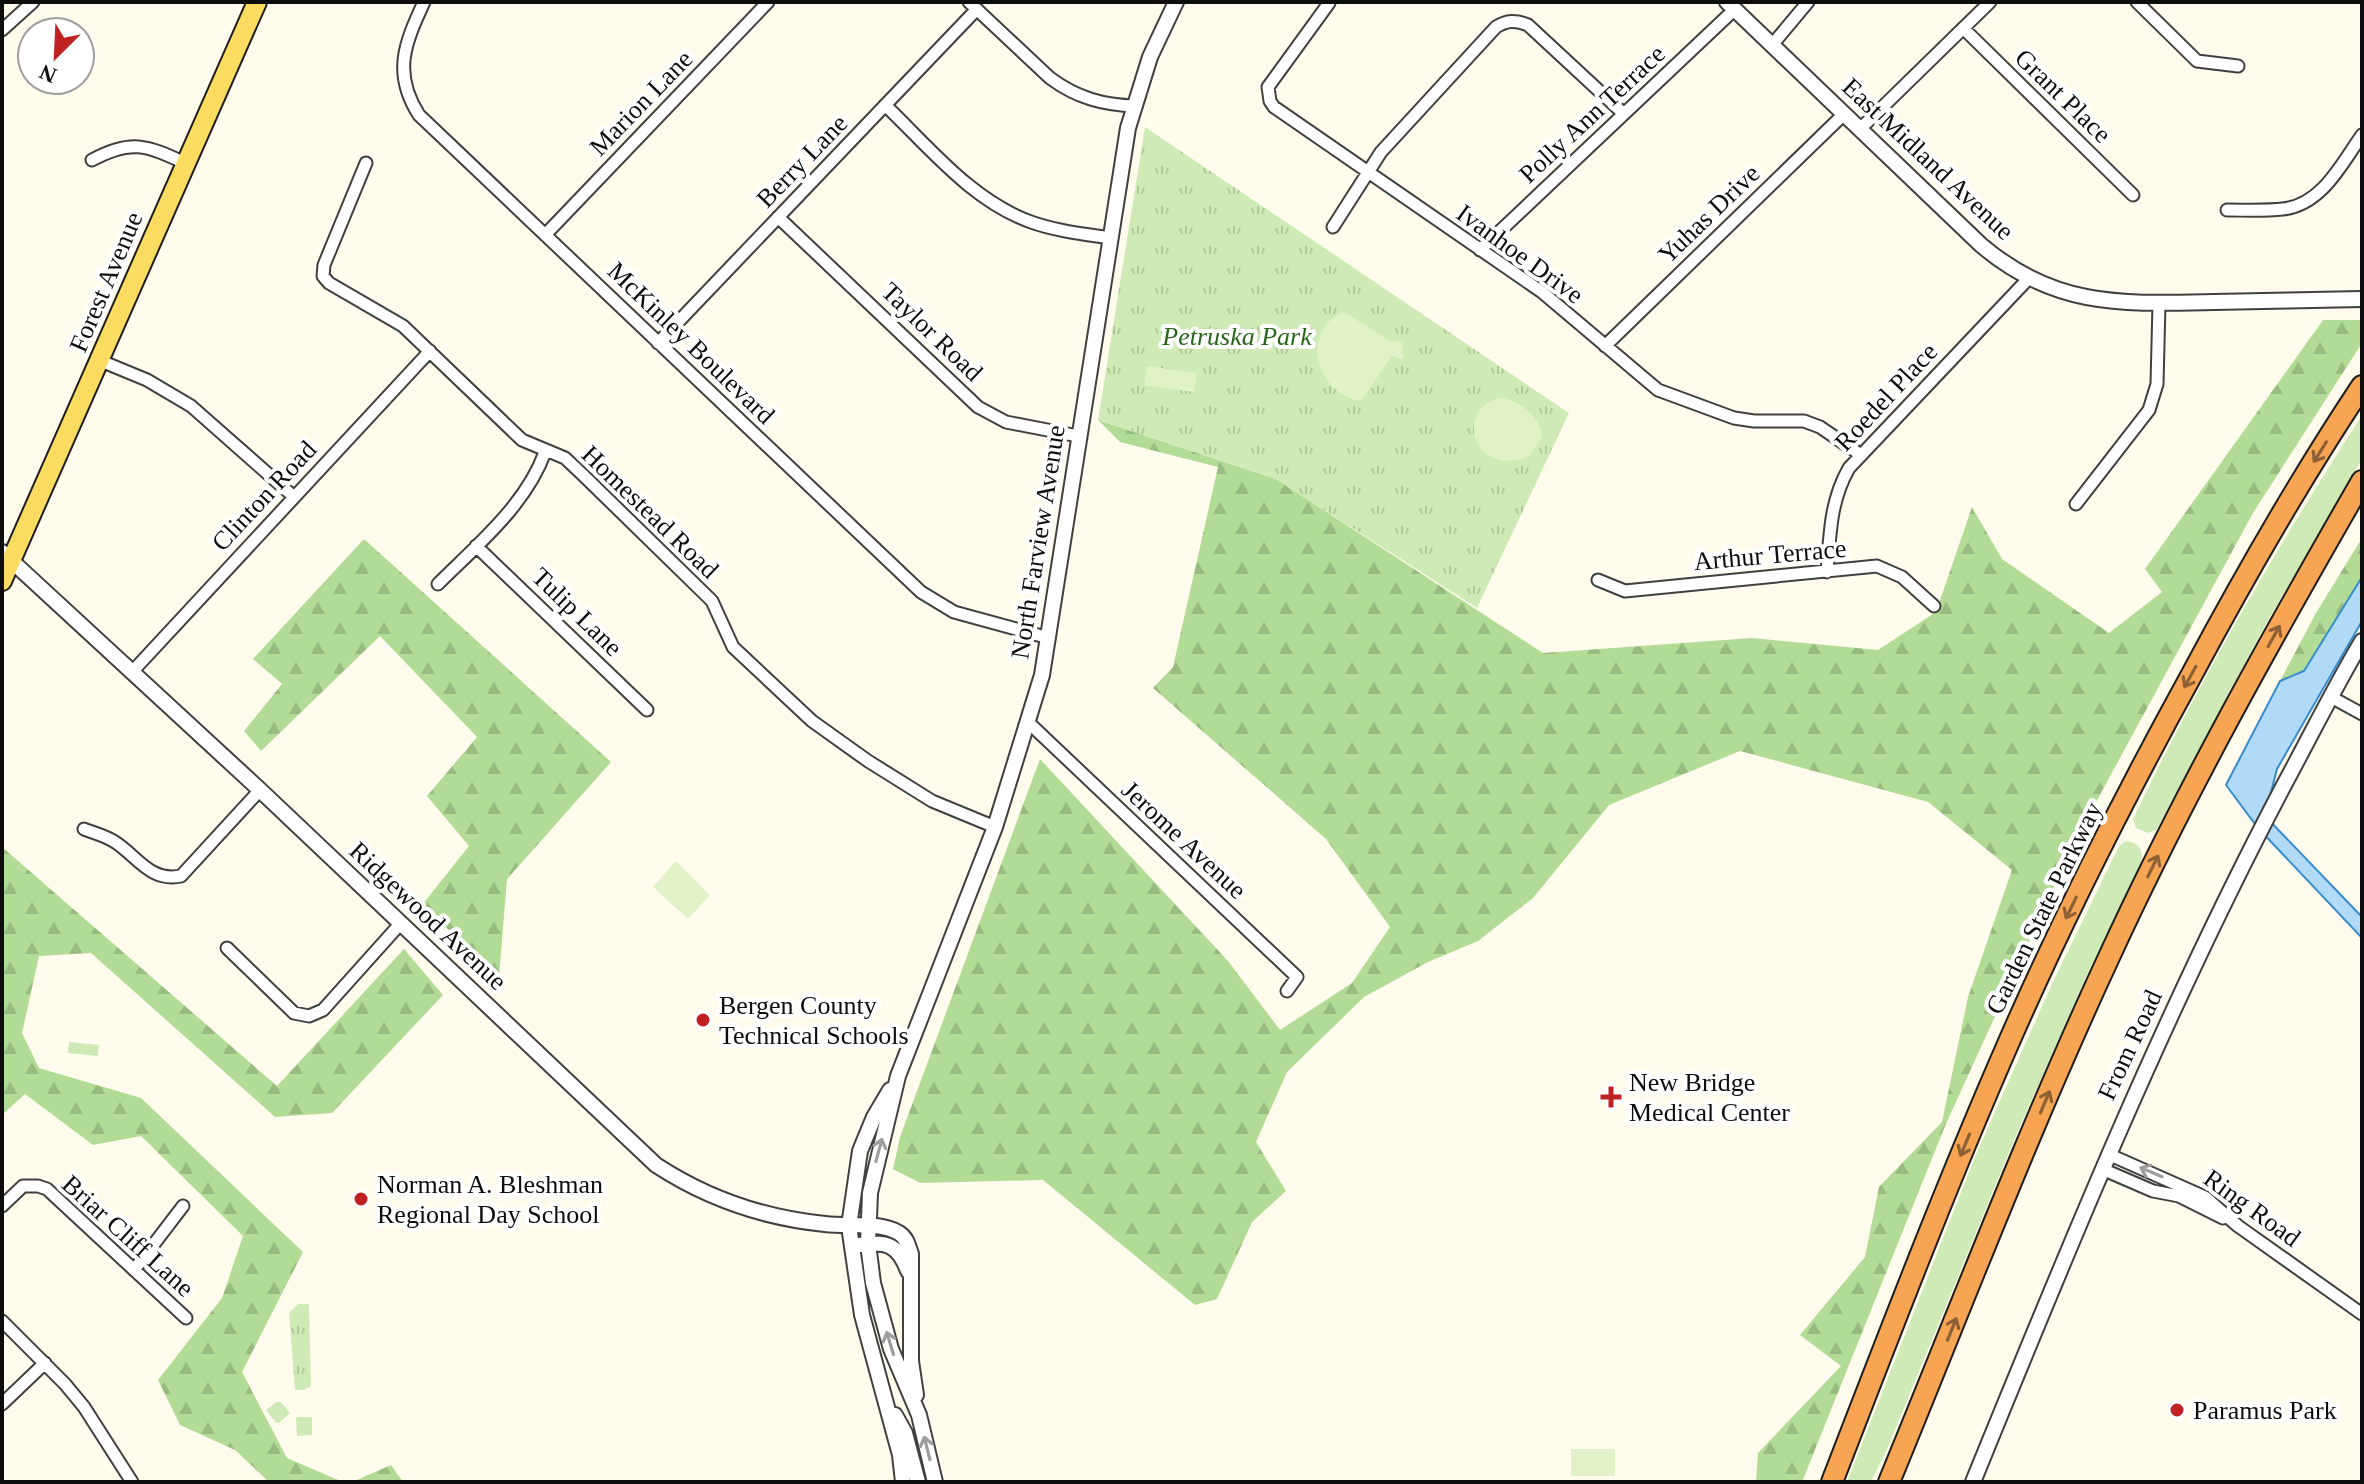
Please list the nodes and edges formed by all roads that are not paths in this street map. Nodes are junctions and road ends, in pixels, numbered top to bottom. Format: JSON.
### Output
{"nodes":[{"id":1,"x":33,"y":2,"type":"edge"},
{"id":2,"x":257,"y":2,"type":"edge"},
{"id":3,"x":424,"y":2,"type":"edge"},
{"id":4,"x":768,"y":2,"type":"edge"},
{"id":5,"x":1176,"y":2,"type":"edge"},
{"id":6,"x":1808,"y":2,"type":"edge"},
{"id":7,"x":1990,"y":2,"type":"edge"},
{"id":8,"x":2137,"y":2,"type":"edge"},
{"id":9,"x":1329,"y":3,"type":"edge"},
{"id":10,"x":973,"y":6,"type":"edge"},
{"id":11,"x":1731,"y":6,"type":"edge"},
{"id":12,"x":1963,"y":28,"type":"junction"},
{"id":13,"x":2,"y":30,"type":"edge"},
{"id":14,"x":1772,"y":45,"type":"junction"},
{"id":15,"x":2238,"y":66,"type":"dead end"},
{"id":16,"x":885,"y":105,"type":"junction"},
{"id":17,"x":1136,"y":106,"type":"junction"},
{"id":18,"x":1624,"y":114,"type":"junction"},
{"id":19,"x":1844,"y":114,"type":"junction"},
{"id":20,"x":1860,"y":129,"type":"junction"},
{"id":21,"x":2362,"y":135,"type":"edge"},
{"id":22,"x":92,"y":160,"type":"dead end"},
{"id":23,"x":185,"y":163,"type":"junction"},
{"id":24,"x":366,"y":163,"type":"dead end"},
{"id":25,"x":1366,"y":172,"type":"junction"},
{"id":26,"x":2133,"y":195,"type":"dead end"},
{"id":27,"x":2227,"y":210,"type":"dead end"},
{"id":28,"x":778,"y":217,"type":"junction"},
{"id":29,"x":1333,"y":227,"type":"dead end"},
{"id":30,"x":545,"y":235,"type":"junction"},
{"id":31,"x":1110,"y":238,"type":"junction"},
{"id":32,"x":1480,"y":250,"type":"junction"},
{"id":33,"x":2029,"y":278,"type":"junction"},
{"id":34,"x":2362,"y":299,"type":"edge"},
{"id":35,"x":2159,"y":304,"type":"junction"},
{"id":36,"x":658,"y":343,"type":"junction"},
{"id":37,"x":1605,"y":346,"type":"junction"},
{"id":38,"x":430,"y":351,"type":"junction"},
{"id":39,"x":101,"y":361,"type":"junction"},
{"id":40,"x":2362,"y":386,"type":"edge"},
{"id":41,"x":1078,"y":436,"type":"junction"},
{"id":42,"x":545,"y":452,"type":"junction"},
{"id":43,"x":1861,"y":455,"type":"junction"},
{"id":44,"x":2362,"y":481,"type":"edge"},
{"id":45,"x":293,"y":496,"type":"junction"},
{"id":46,"x":2076,"y":504,"type":"dead end"},
{"id":47,"x":476,"y":546,"type":"junction"},
{"id":48,"x":6,"y":556,"type":"edge"},
{"id":49,"x":1827,"y":572,"type":"junction"},
{"id":50,"x":1598,"y":580,"type":"dead end"},
{"id":51,"x":2,"y":581,"type":"edge"},
{"id":52,"x":438,"y":584,"type":"dead end"},
{"id":53,"x":1934,"y":606,"type":"dead end"},
{"id":54,"x":1049,"y":638,"type":"junction"},
{"id":55,"x":2362,"y":641,"type":"edge"},
{"id":56,"x":132,"y":672,"type":"junction"},
{"id":57,"x":2331,"y":697,"type":"junction"},
{"id":58,"x":647,"y":710,"type":"dead end"},
{"id":59,"x":2362,"y":714,"type":"edge"},
{"id":60,"x":1029,"y":723,"type":"junction"},
{"id":61,"x":260,"y":790,"type":"junction"},
{"id":62,"x":995,"y":827,"type":"junction"},
{"id":63,"x":84,"y":829,"type":"dead end"},
{"id":64,"x":401,"y":923,"type":"junction"},
{"id":65,"x":227,"y":948,"type":"dead end"},
{"id":66,"x":1287,"y":991,"type":"dead end"},
{"id":67,"x":898,"y":1076,"type":"junction"},
{"id":68,"x":2108,"y":1154,"type":"junction"},
{"id":69,"x":2102,"y":1169,"type":"junction"},
{"id":70,"x":2,"y":1206,"type":"edge"},
{"id":71,"x":183,"y":1206,"type":"dead end"},
{"id":72,"x":849,"y":1226,"type":"junction"},
{"id":73,"x":867,"y":1226,"type":"junction"},
{"id":74,"x":2238,"y":1226,"type":"junction"},
{"id":75,"x":868,"y":1244,"type":"junction"},
{"id":76,"x":850,"y":1247,"type":"junction"},
{"id":77,"x":134,"y":1270,"type":"junction"},
{"id":78,"x":910,"y":1276,"type":"junction"},
{"id":79,"x":2362,"y":1314,"type":"edge"},
{"id":80,"x":186,"y":1318,"type":"dead end"},
{"id":81,"x":2,"y":1321,"type":"edge"},
{"id":82,"x":45,"y":1363,"type":"junction"},
{"id":83,"x":884,"y":1394,"type":"junction"},
{"id":84,"x":1922,"y":1401,"type":"junction"},
{"id":85,"x":2,"y":1404,"type":"edge"},
{"id":86,"x":919,"y":1415,"type":"junction"},
{"id":87,"x":132,"y":1482,"type":"edge"},
{"id":88,"x":903,"y":1482,"type":"edge"},
{"id":89,"x":918,"y":1482,"type":"edge"},
{"id":90,"x":935,"y":1482,"type":"edge"},
{"id":91,"x":1832,"y":1482,"type":"edge"},
{"id":92,"x":1889,"y":1482,"type":"edge"},
{"id":93,"x":1902,"y":1482,"type":"edge"},
{"id":94,"x":1973,"y":1482,"type":"edge"}],
"edges":[{"from":1,"to":13,"type":"street"},
{"from":2,"to":23,"type":"main road","name":"Forest Avenue"},
{"from":3,"to":30,"type":"street","name":"McKinley Boulevard"},
{"from":4,"to":30,"type":"street","name":"Marion Lane"},
{"from":5,"to":17,"type":"street","name":"North Farview Avenue"},
{"from":6,"to":14,"type":"street"},
{"from":7,"to":12,"type":"street"},
{"from":8,"to":15,"type":"street"},
{"from":9,"to":25,"type":"street","name":"Ivanhoe Drive"},
{"from":10,"to":16,"type":"street","name":"Berry Lane"},
{"from":10,"to":17,"type":"street"},
{"from":11,"to":14,"type":"street","name":"East Midland Avenue"},
{"from":11,"to":18,"type":"street","name":"Polly Ann Terrace"},
{"from":12,"to":20,"type":"street"},
{"from":12,"to":26,"type":"street","name":"Grant Place"},
{"from":14,"to":19,"type":"street","name":"East Midland Avenue"},
{"from":16,"to":28,"type":"street","name":"Berry Lane"},
{"from":16,"to":31,"type":"street"},
{"from":17,"to":31,"type":"street","name":"North Farview Avenue"},
{"from":18,"to":25,"type":"street"},
{"from":18,"to":32,"type":"street","name":"Polly Ann Terrace"},
{"from":19,"to":20,"type":"street","name":"East Midland Avenue"},
{"from":19,"to":37,"type":"street","name":"Yuhas Drive"},
{"from":20,"to":33,"type":"street","name":"East Midland Avenue"},
{"from":21,"to":27,"type":"street"},
{"from":22,"to":23,"type":"street"},
{"from":23,"to":39,"type":"main road","name":"Forest Avenue"},
{"from":24,"to":38,"type":"street","name":"Homestead Road"},
{"from":25,"to":29,"type":"street"},
{"from":25,"to":32,"type":"street","name":"Ivanhoe Drive"},
{"from":28,"to":36,"type":"street","name":"Berry Lane"},
{"from":28,"to":41,"type":"street","name":"Taylor Road"},
{"from":30,"to":36,"type":"street","name":"McKinley Boulevard"},
{"from":31,"to":41,"type":"street","name":"North Farview Avenue"},
{"from":32,"to":37,"type":"street","name":"Ivanhoe Drive"},
{"from":33,"to":35,"type":"street","name":"East Midland Avenue"},
{"from":33,"to":43,"type":"street","name":"Roedel Place"},
{"from":34,"to":35,"type":"street","name":"East Midland Avenue"},
{"from":35,"to":46,"type":"street"},
{"from":36,"to":54,"type":"street","name":"McKinley Boulevard"},
{"from":37,"to":43,"type":"street","name":"Ivanhoe Drive"},
{"from":38,"to":42,"type":"street","name":"Homestead Road"},
{"from":38,"to":45,"type":"street","name":"Clinton Road"},
{"from":39,"to":45,"type":"street"},
{"from":39,"to":48,"type":"main road","name":"Forest Avenue"},
{"from":40,"to":91,"type":"highway","name":"Garden State Parkway","one_way":true},
{"from":41,"to":54,"type":"street","name":"North Farview Avenue"},
{"from":42,"to":47,"type":"street"},
{"from":42,"to":62,"type":"street","name":"Homestead Road"},
{"from":43,"to":49,"type":"street","name":"Roedel Place"},
{"from":84,"to":44,"type":"highway","one_way":true},
{"from":45,"to":56,"type":"street","name":"Clinton Road"},
{"from":47,"to":52,"type":"street"},
{"from":47,"to":58,"type":"street","name":"Tulip Lane"},
{"from":48,"to":51,"type":"main road","name":"Forest Avenue"},
{"from":48,"to":56,"type":"street","name":"Ridgewood Avenue"},
{"from":49,"to":50,"type":"street","name":"Arthur Terrace"},
{"from":49,"to":53,"type":"street","name":"Arthur Terrace"},
{"from":54,"to":60,"type":"street","name":"North Farview Avenue"},
{"from":55,"to":57,"type":"street","name":"From Road"},
{"from":56,"to":61,"type":"street","name":"Ridgewood Avenue"},
{"from":57,"to":59,"type":"street"},
{"from":57,"to":68,"type":"street","name":"From Road"},
{"from":60,"to":62,"type":"street","name":"North Farview Avenue"},
{"from":60,"to":66,"type":"street","name":"Jerome Avenue"},
{"from":61,"to":63,"type":"street"},
{"from":61,"to":64,"type":"street","name":"Ridgewood Avenue"},
{"from":62,"to":67,"type":"street","name":"North Farview Avenue"},
{"from":64,"to":65,"type":"street"},
{"from":64,"to":72,"type":"street","name":"Ridgewood Avenue"},
{"from":67,"to":72,"type":"street","name":"North Farview Avenue"},
{"from":73,"to":67,"type":"street","name":"North Farview Avenue","one_way":true},
{"from":68,"to":69,"type":"street","name":"From Road"},
{"from":74,"to":68,"type":"street","name":"Ring Road","one_way":true},
{"from":69,"to":74,"type":"street"},
{"from":69,"to":94,"type":"street","name":"From Road"},
{"from":70,"to":77,"type":"street","name":"Briar Cliff Lane"},
{"from":71,"to":77,"type":"street"},
{"from":72,"to":73,"type":"street","name":"Ridgewood Avenue"},
{"from":72,"to":76,"type":"street","name":"North Farview Avenue"},
{"from":73,"to":75,"type":"street","name":"North Farview Avenue"},
{"from":73,"to":78,"type":"street","name":"Ridgewood Avenue"},
{"from":74,"to":79,"type":"street","name":"Ring Road"},
{"from":75,"to":76,"type":"street"},
{"from":75,"to":78,"type":"street"},
{"from":86,"to":75,"type":"street","name":"North Farview Avenue","one_way":true},
{"from":76,"to":83,"type":"street","name":"North Farview Avenue"},
{"from":77,"to":80,"type":"street","name":"Briar Cliff Lane"},
{"from":78,"to":86,"type":"street"},
{"from":81,"to":82,"type":"street"},
{"from":82,"to":85,"type":"street"},
{"from":82,"to":87,"type":"street"},
{"from":83,"to":88,"type":"street","name":"North Farview Avenue"},
{"from":83,"to":89,"type":"street"},
{"from":84,"to":92,"type":"highway"},
{"from":84,"to":93,"type":"highway"},
{"from":90,"to":86,"type":"street","name":"North Farview Avenue","one_way":true}]}
